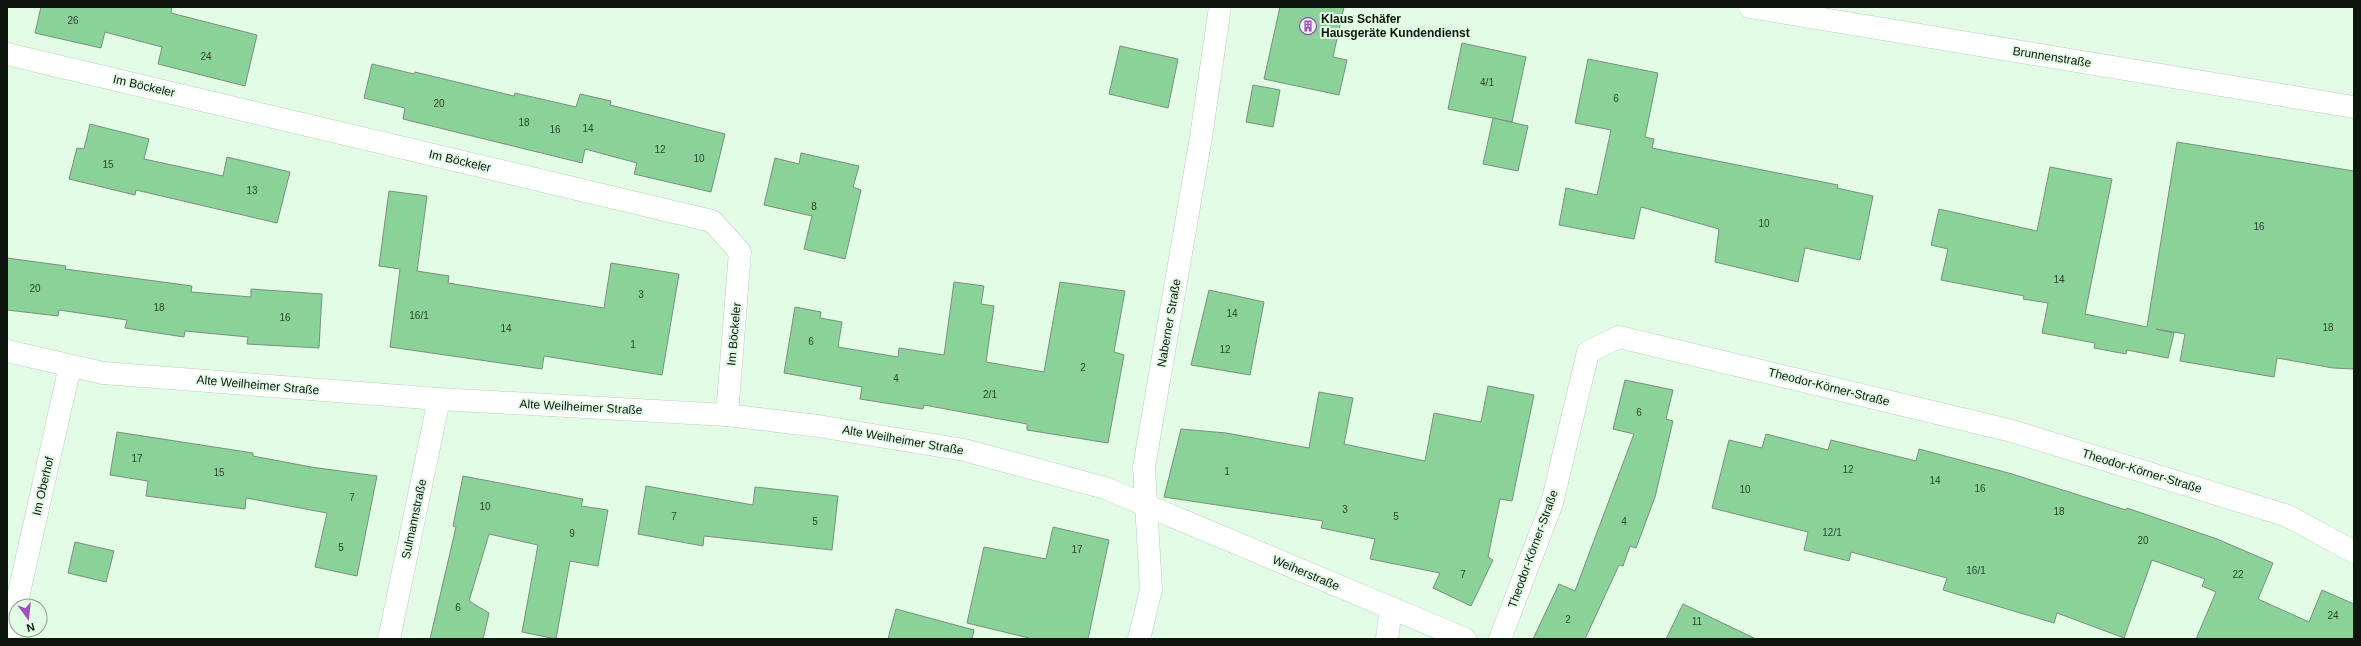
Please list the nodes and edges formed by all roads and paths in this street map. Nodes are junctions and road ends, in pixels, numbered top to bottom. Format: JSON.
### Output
{"nodes":[{"id":1,"x":1220,"y":7,"type":"edge"},
{"id":2,"x":1750,"y":7,"type":"edge"},
{"id":3,"x":7,"y":54,"type":"edge"},
{"id":4,"x":2354,"y":107,"type":"edge"},
{"id":5,"x":7,"y":351,"type":"edge"},
{"id":6,"x":70,"y":366,"type":"junction"},
{"id":7,"x":439,"y":400,"type":"junction"},
{"id":8,"x":727,"y":416,"type":"junction"},
{"id":9,"x":1147,"y":506,"type":"junction"},
{"id":10,"x":2354,"y":552,"type":"edge"},
{"id":11,"x":18,"y":598,"type":"edge"},
{"id":12,"x":1391,"y":608,"type":"junction"},
{"id":13,"x":389,"y":639,"type":"edge"},
{"id":14,"x":1139,"y":639,"type":"edge"},
{"id":15,"x":1387,"y":639,"type":"edge"},
{"id":16,"x":1465,"y":639,"type":"edge"},
{"id":17,"x":1500,"y":639,"type":"edge"}],
"edges":[{"from":1,"to":9,"type":"street","name":"Naberner Straße"},
{"from":2,"to":4,"type":"street","name":"Brunnenstraße"},
{"from":3,"to":8,"type":"street","name":"Im Böckeler"},
{"from":5,"to":6,"type":"street","name":"Alte Weilheimer Straße"},
{"from":6,"to":7,"type":"street","name":"Alte Weilheimer Straße"},
{"from":6,"to":11,"type":"street","name":"Im Oberhof"},
{"from":7,"to":8,"type":"street","name":"Alte Weilheimer Straße"},
{"from":7,"to":13,"type":"street","name":"Sulmannstraße"},
{"from":8,"to":9,"type":"street","name":"Alte Weilheimer Straße"},
{"from":9,"to":12,"type":"street","name":"Weiherstraße"},
{"from":9,"to":14,"type":"street","name":"Naberner Straße"},
{"from":10,"to":17,"type":"street","name":"Theodor-Körner-Straße"},
{"from":12,"to":15,"type":"street"},
{"from":12,"to":16,"type":"street","name":"Weiherstraße"}]}
